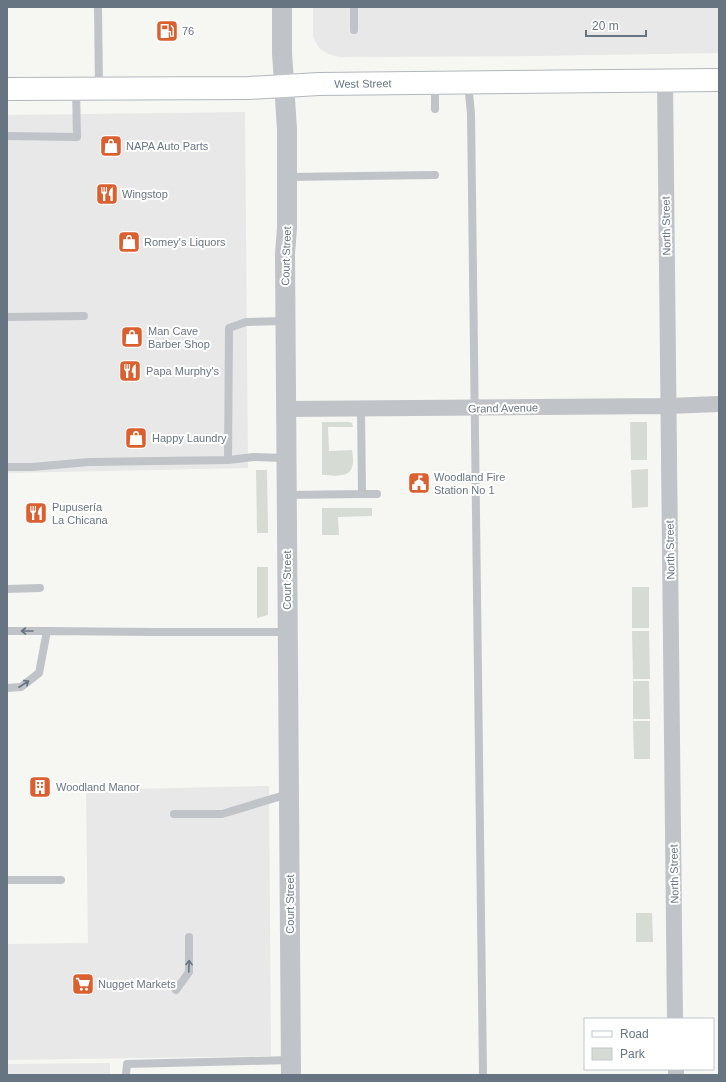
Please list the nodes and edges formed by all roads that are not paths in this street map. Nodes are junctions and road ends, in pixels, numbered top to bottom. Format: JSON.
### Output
{"nodes":[{"id":1,"x":98,"y":7,"type":"edge"},
{"id":2,"x":282,"y":7,"type":"edge"},
{"id":3,"x":354,"y":7,"type":"edge"},
{"id":4,"x":354,"y":30,"type":"dead end"},
{"id":5,"x":664,"y":80,"type":"junction"},
{"id":6,"x":719,"y":80,"type":"edge"},
{"id":7,"x":435,"y":82,"type":"junction"},
{"id":8,"x":468,"y":82,"type":"junction"},
{"id":9,"x":285,"y":86,"type":"junction"},
{"id":10,"x":7,"y":89,"type":"edge"},
{"id":11,"x":76,"y":89,"type":"junction"},
{"id":12,"x":99,"y":89,"type":"junction"},
{"id":13,"x":435,"y":109,"type":"dead end"},
{"id":14,"x":7,"y":136,"type":"edge"},
{"id":15,"x":435,"y":175,"type":"dead end"},
{"id":16,"x":287,"y":177,"type":"junction"},
{"id":17,"x":84,"y":316,"type":"dead end"},
{"id":18,"x":7,"y":317,"type":"edge"},
{"id":19,"x":285,"y":321,"type":"junction"},
{"id":20,"x":719,"y":404,"type":"edge"},
{"id":21,"x":668,"y":406,"type":"junction"},
{"id":22,"x":475,"y":408,"type":"junction"},
{"id":23,"x":286,"y":409,"type":"junction"},
{"id":24,"x":361,"y":409,"type":"junction"},
{"id":25,"x":286,"y":458,"type":"junction"},
{"id":26,"x":228,"y":460,"type":"junction"},
{"id":27,"x":7,"y":467,"type":"edge"},
{"id":28,"x":362,"y":494,"type":"junction"},
{"id":29,"x":377,"y":494,"type":"dead end"},
{"id":30,"x":286,"y":495,"type":"junction"},
{"id":31,"x":40,"y":588,"type":"dead end"},
{"id":32,"x":7,"y":589,"type":"edge"},
{"id":33,"x":7,"y":631,"type":"edge"},
{"id":34,"x":47,"y":631,"type":"junction"},
{"id":35,"x":288,"y":632,"type":"junction"},
{"id":36,"x":7,"y":688,"type":"edge"},
{"id":37,"x":289,"y":794,"type":"junction"},
{"id":38,"x":174,"y":814,"type":"dead end"},
{"id":39,"x":7,"y":880,"type":"edge"},
{"id":40,"x":61,"y":880,"type":"dead end"},
{"id":41,"x":189,"y":937,"type":"dead end"},
{"id":42,"x":176,"y":990,"type":"dead end"},
{"id":43,"x":675,"y":1018,"type":"edge"},
{"id":44,"x":291,"y":1067,"type":"edge"},
{"id":45,"x":126,"y":1075,"type":"edge"},
{"id":46,"x":483,"y":1075,"type":"edge"}],
"edges":[{"from":1,"to":12,"type":"lane"},
{"from":2,"to":9,"type":"street","name":"Court Street"},
{"from":3,"to":4,"type":"lane"},
{"from":5,"to":6,"type":"main road","name":"West Street"},
{"from":5,"to":8,"type":"main road","name":"West Street"},
{"from":5,"to":21,"type":"street","name":"North Street"},
{"from":7,"to":8,"type":"main road","name":"West Street"},
{"from":7,"to":9,"type":"main road","name":"West Street"},
{"from":7,"to":13,"type":"lane"},
{"from":8,"to":22,"type":"lane"},
{"from":9,"to":12,"type":"main road","name":"West Street"},
{"from":9,"to":16,"type":"street","name":"Court Street"},
{"from":10,"to":11,"type":"main road","name":"West Street"},
{"from":11,"to":12,"type":"main road","name":"West Street"},
{"from":11,"to":14,"type":"lane"},
{"from":15,"to":16,"type":"lane"},
{"from":16,"to":19,"type":"street","name":"Court Street"},
{"from":17,"to":18,"type":"lane"},
{"from":19,"to":23,"type":"street","name":"Court Street"},
{"from":19,"to":26,"type":"lane"},
{"from":20,"to":21,"type":"street","name":"Grand Avenue"},
{"from":21,"to":22,"type":"street","name":"Grand Avenue"},
{"from":21,"to":43,"type":"street","name":"North Street"},
{"from":22,"to":24,"type":"street","name":"Grand Avenue"},
{"from":22,"to":46,"type":"lane"},
{"from":23,"to":24,"type":"street","name":"Grand Avenue"},
{"from":23,"to":25,"type":"street","name":"Court Street"},
{"from":24,"to":28,"type":"lane"},
{"from":25,"to":26,"type":"lane"},
{"from":25,"to":30,"type":"street","name":"Court Street"},
{"from":26,"to":27,"type":"lane"},
{"from":28,"to":29,"type":"lane"},
{"from":28,"to":30,"type":"lane"},
{"from":30,"to":35,"type":"street","name":"Court Street"},
{"from":31,"to":32,"type":"lane"},
{"from":34,"to":33,"type":"lane","one_way":true},
{"from":34,"to":35,"type":"lane"},
{"from":36,"to":34,"type":"lane","one_way":true},
{"from":35,"to":37,"type":"street","name":"Court Street"},
{"from":37,"to":38,"type":"lane"},
{"from":37,"to":44,"type":"street","name":"Court Street"},
{"from":39,"to":40,"type":"lane"},
{"from":42,"to":41,"type":"lane","one_way":true},
{"from":44,"to":45,"type":"lane"}]}
